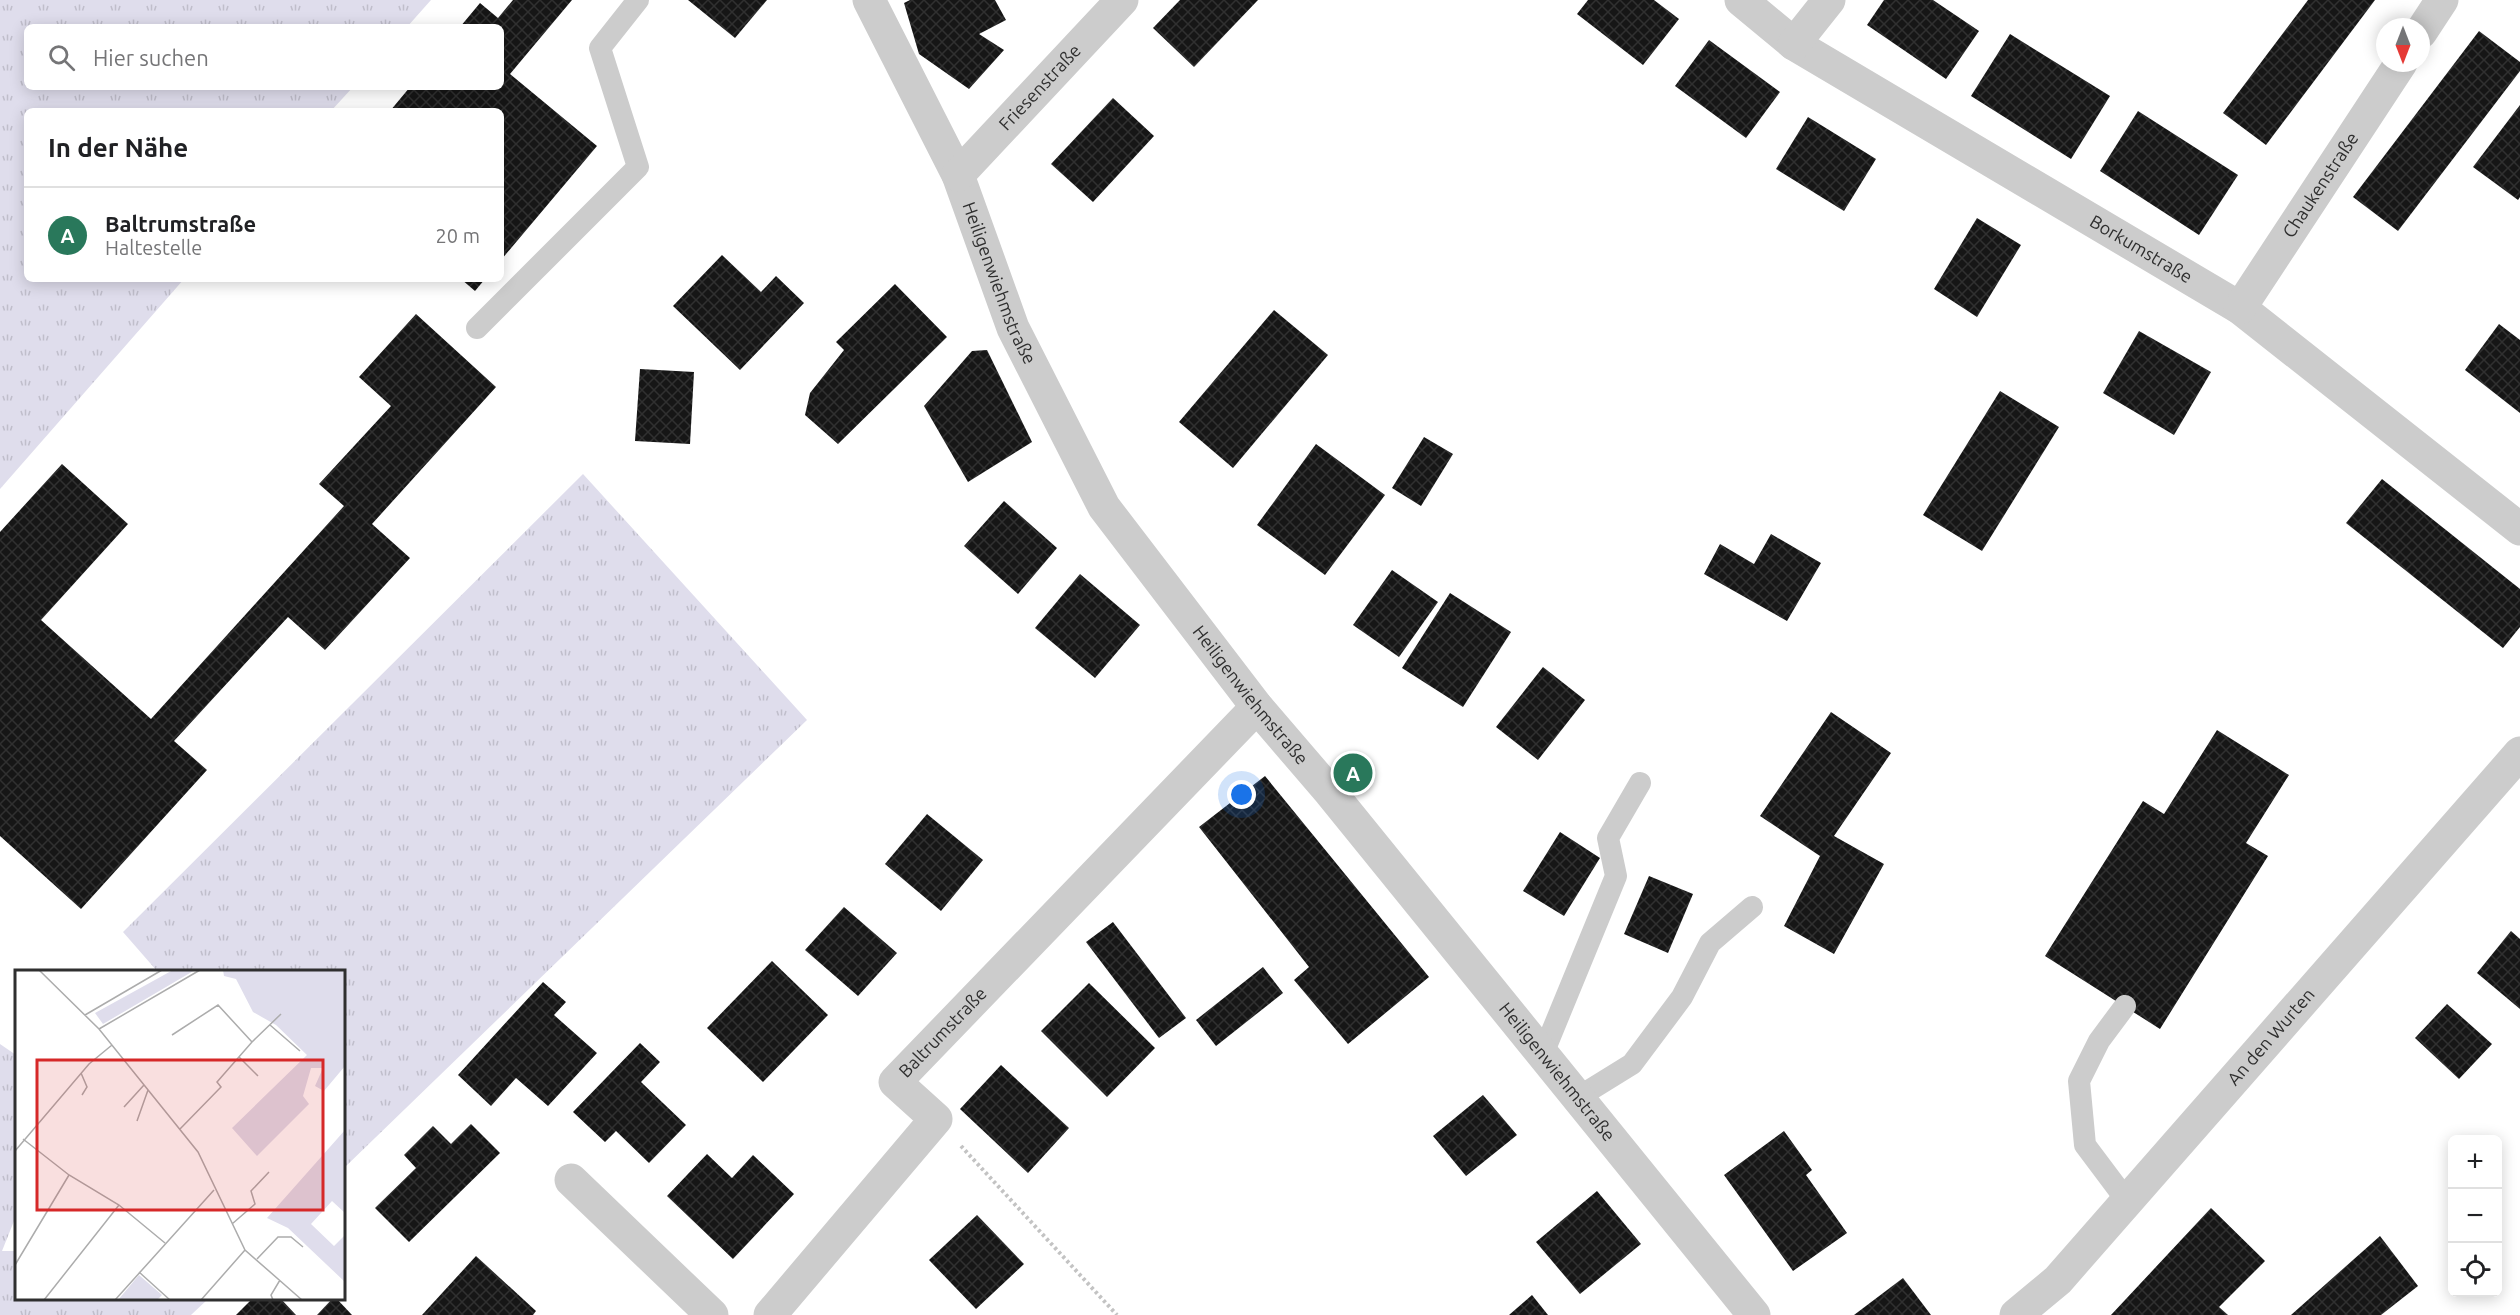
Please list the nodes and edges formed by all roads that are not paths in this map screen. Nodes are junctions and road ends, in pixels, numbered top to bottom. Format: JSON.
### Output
{"nodes":[{"id":1,"x":638,"y":0,"type":"edge"},
{"id":2,"x":869,"y":0,"type":"edge"},
{"id":3,"x":1122,"y":0,"type":"edge"},
{"id":4,"x":1741,"y":0,"type":"edge"},
{"id":5,"x":1829,"y":0,"type":"edge"},
{"id":6,"x":2442,"y":0,"type":"edge"},
{"id":7,"x":2430,"y":18,"type":"edge"},
{"id":8,"x":1794,"y":44,"type":"junction"},
{"id":9,"x":2395,"y":72,"type":"edge"},
{"id":10,"x":958,"y":175,"type":"junction"},
{"id":11,"x":2240,"y":308,"type":"junction"},
{"id":12,"x":477,"y":328,"type":"dead end"},
{"id":13,"x":2520,"y":529,"type":"edge"},
{"id":14,"x":1257,"y":707,"type":"junction"},
{"id":15,"x":2520,"y":753,"type":"edge"},
{"id":16,"x":1640,"y":783,"type":"dead end"},
{"id":17,"x":1752,"y":907,"type":"dead end"},
{"id":18,"x":2125,"y":1006,"type":"dead end"},
{"id":19,"x":1542,"y":1056,"type":"junction"},
{"id":20,"x":1576,"y":1098,"type":"junction"},
{"id":21,"x":571,"y":1180,"type":"dead end"},
{"id":22,"x":2127,"y":1201,"type":"junction"},
{"id":23,"x":712,"y":1315,"type":"edge"},
{"id":24,"x":770,"y":1315,"type":"edge"},
{"id":25,"x":1754,"y":1315,"type":"edge"},
{"id":26,"x":2016,"y":1315,"type":"edge"}],
"edges":[{"from":1,"to":12,"type":"lane"},
{"from":2,"to":10,"type":"street","name":"Heiligenwiehmstraße"},
{"from":3,"to":10,"type":"street","name":"Friesenstraße"},
{"from":4,"to":8,"type":"street","name":"Borkumstraße"},
{"from":5,"to":8,"type":"street"},
{"from":6,"to":7,"type":"street"},
{"from":8,"to":11,"type":"street","name":"Borkumstraße"},
{"from":9,"to":11,"type":"street","name":"Chaukenstraße"},
{"from":10,"to":14,"type":"street","name":"Heiligenwiehmstraße"},
{"from":11,"to":13,"type":"street","name":"Borkumstraße"},
{"from":14,"to":19,"type":"street","name":"Heiligenwiehmstraße"},
{"from":14,"to":24,"type":"street","name":"Baltrumstraße"},
{"from":15,"to":22,"type":"street","name":"An den Wurten"},
{"from":16,"to":19,"type":"lane"},
{"from":17,"to":20,"type":"lane"},
{"from":18,"to":22,"type":"lane"},
{"from":19,"to":20,"type":"street","name":"Heiligenwiehmstraße"},
{"from":20,"to":25,"type":"street","name":"Heiligenwiehmstraße"},
{"from":21,"to":23,"type":"street"},
{"from":22,"to":26,"type":"street","name":"An den Wurten"}]}
